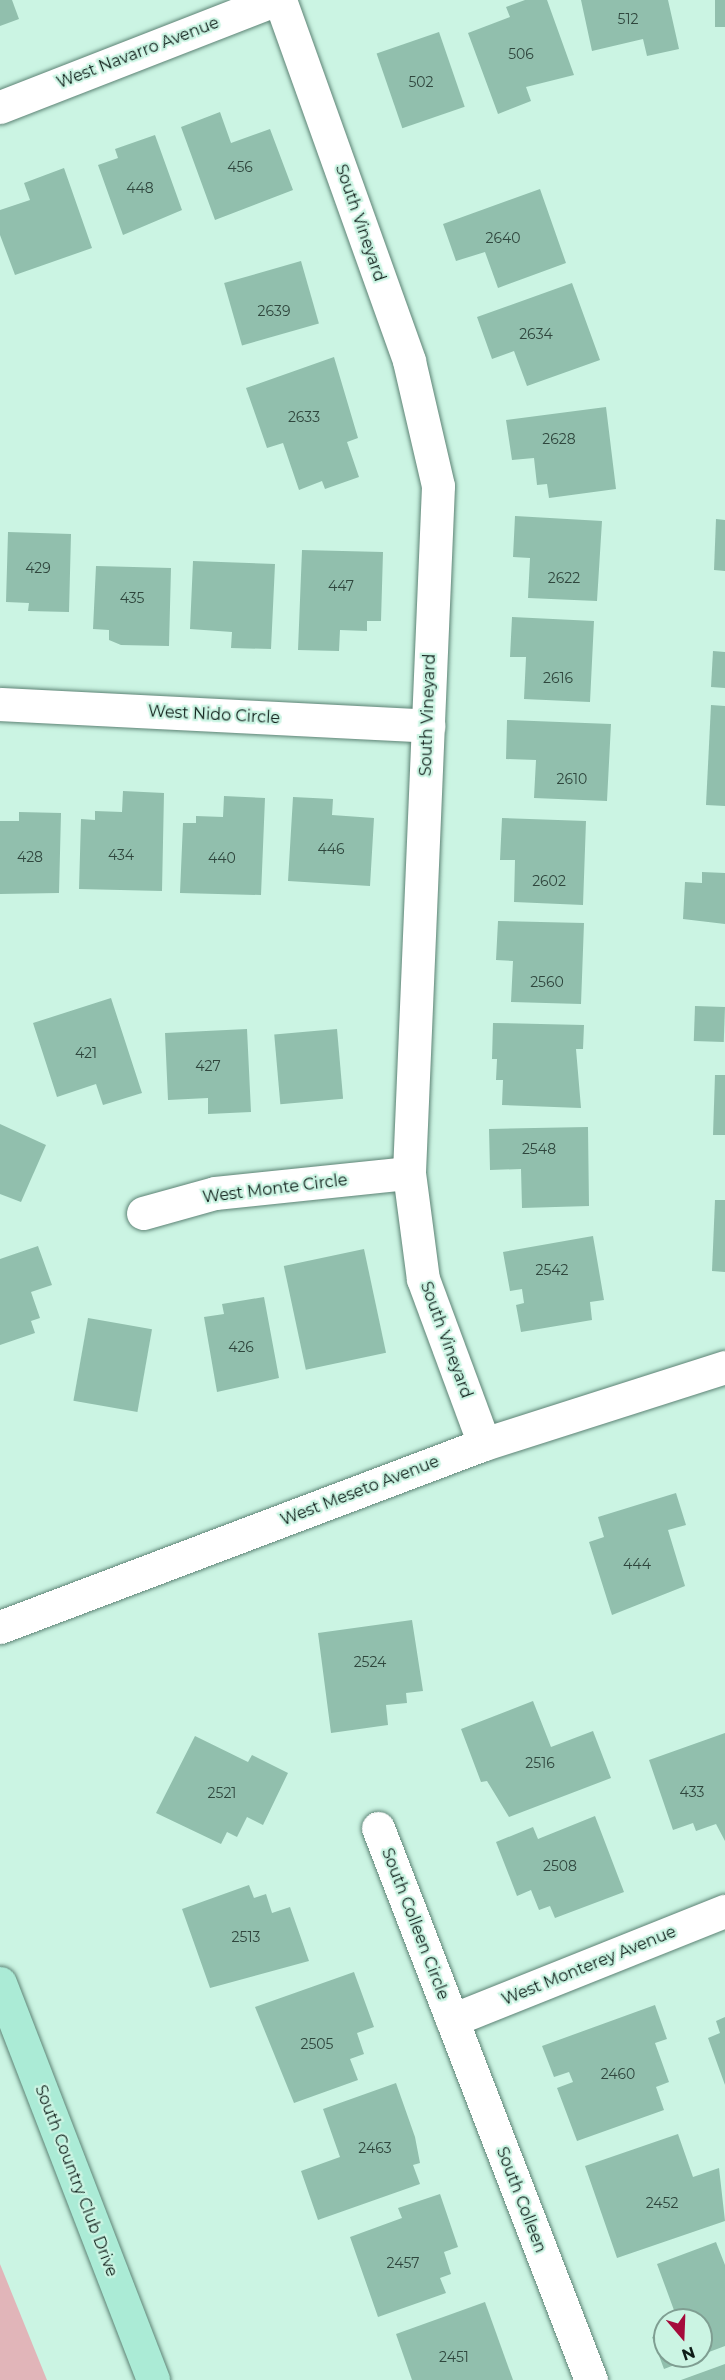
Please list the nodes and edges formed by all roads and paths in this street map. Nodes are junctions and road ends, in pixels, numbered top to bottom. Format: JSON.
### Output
{"nodes":[{"id":1,"x":275,"y":0,"type":"edge"},
{"id":2,"x":280,"y":0,"type":"edge"},
{"id":3,"x":0,"y":106,"type":"edge"},
{"id":4,"x":0,"y":704,"type":"edge"},
{"id":5,"x":428,"y":726,"type":"junction"},
{"id":6,"x":409,"y":1173,"type":"junction"},
{"id":7,"x":143,"y":1213,"type":"dead end"},
{"id":8,"x":725,"y":1367,"type":"edge"},
{"id":9,"x":484,"y":1444,"type":"junction"},
{"id":10,"x":0,"y":1627,"type":"edge"},
{"id":11,"x":378,"y":1828,"type":"dead end"},
{"id":12,"x":725,"y":1911,"type":"edge"},
{"id":13,"x":0,"y":1983,"type":"edge"},
{"id":14,"x":452,"y":2020,"type":"junction"},
{"id":15,"x":153,"y":2380,"type":"edge"},
{"id":16,"x":591,"y":2380,"type":"edge"}],
"edges":[{"from":1,"to":3,"type":"street","name":"West Navarro Avenue"},
{"from":2,"to":5,"type":"street","name":"South Vineyard"},
{"from":4,"to":5,"type":"street","name":"West Nido Circle"},
{"from":5,"to":6,"type":"street","name":"South Vineyard"},
{"from":6,"to":7,"type":"street","name":"West Monte Circle"},
{"from":6,"to":9,"type":"street","name":"South Vineyard"},
{"from":8,"to":9,"type":"street","name":"West Meseto Avenue"},
{"from":9,"to":10,"type":"street","name":"West Meseto Avenue"},
{"from":11,"to":14,"type":"street","name":"South Colleen Circle"},
{"from":12,"to":14,"type":"street","name":"West Monterey Avenue"},
{"from":13,"to":15,"type":"main road","name":"South Country Club Drive"},
{"from":14,"to":16,"type":"street","name":"South Colleen"}]}
